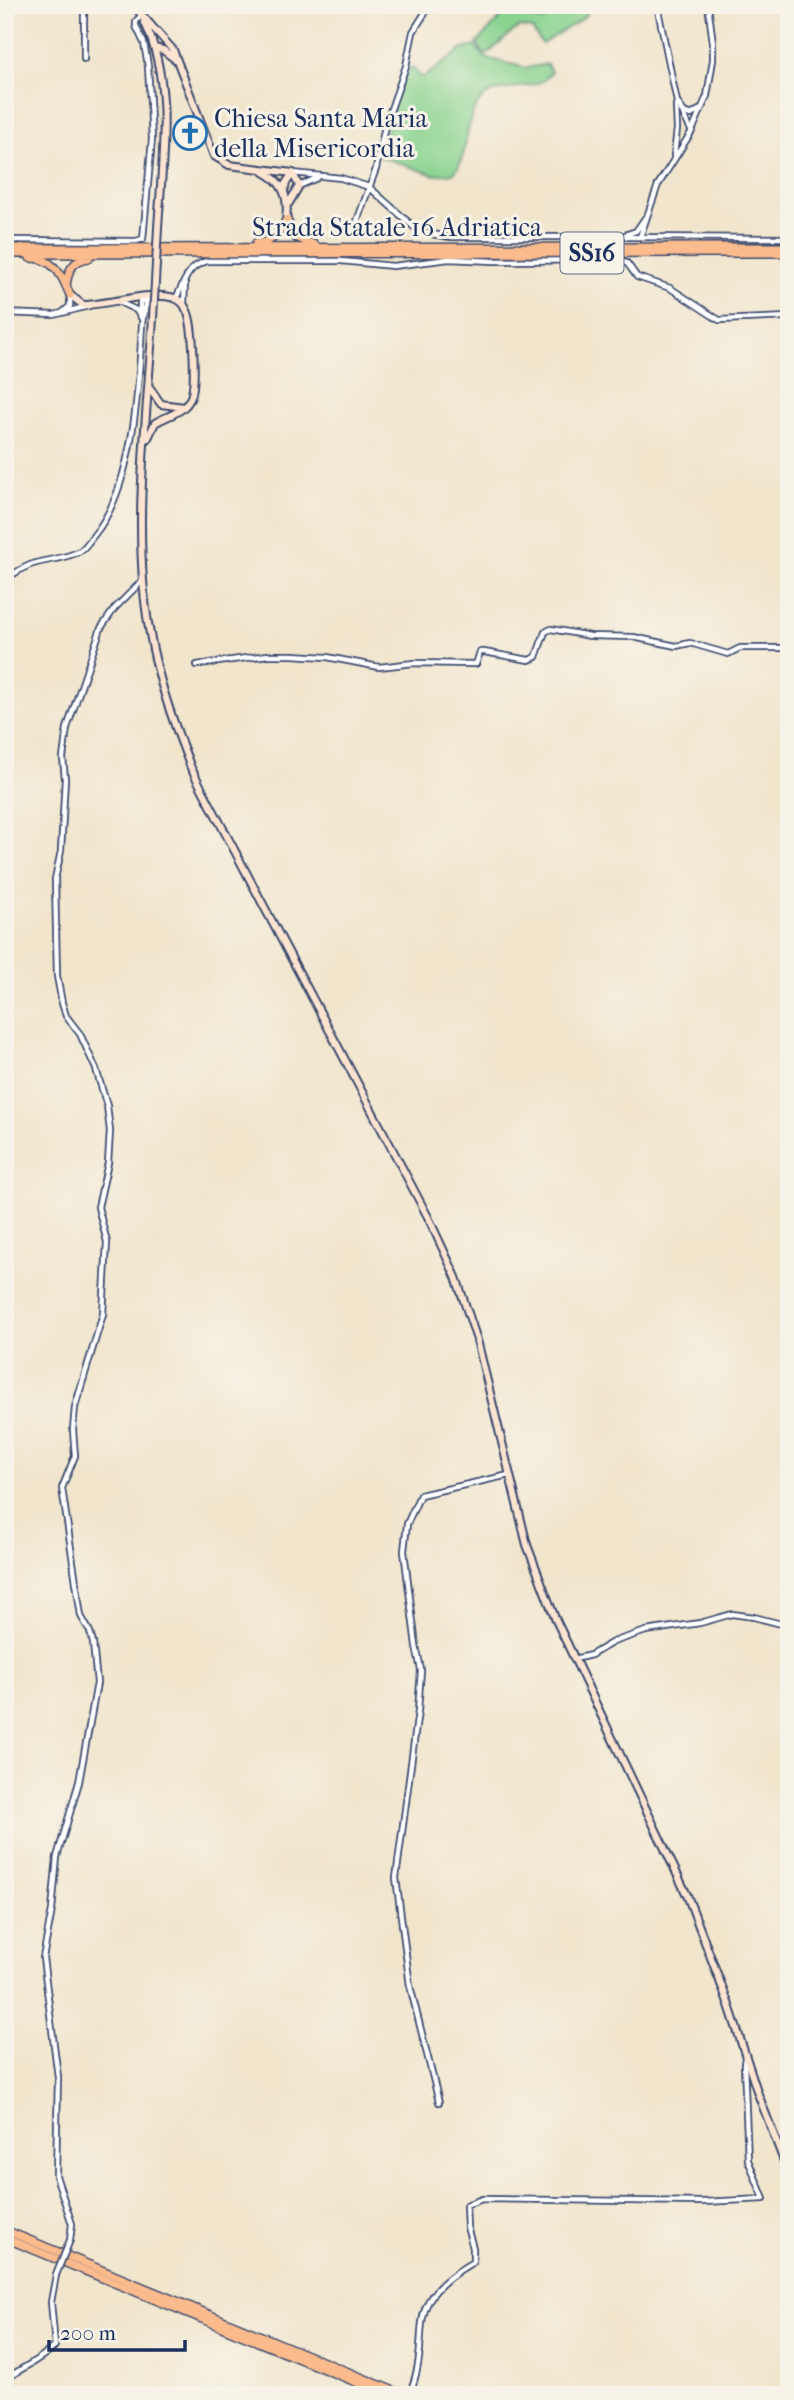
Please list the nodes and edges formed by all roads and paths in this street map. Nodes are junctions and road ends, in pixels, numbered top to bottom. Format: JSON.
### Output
{"nodes":[{"id":1,"x":84,"y":5,"type":"edge"},
{"id":2,"x":133,"y":5,"type":"edge"},
{"id":3,"x":430,"y":5,"type":"edge"},
{"id":4,"x":657,"y":5,"type":"edge"},
{"id":5,"x":708,"y":5,"type":"edge"},
{"id":6,"x":141,"y":16,"type":"junction"},
{"id":7,"x":169,"y":44,"type":"junction"},
{"id":8,"x":154,"y":48,"type":"junction"},
{"id":9,"x":169,"y":54,"type":"junction"},
{"id":10,"x":84,"y":59,"type":"dead end"},
{"id":11,"x":176,"y":60,"type":"junction"},
{"id":12,"x":158,"y":65,"type":"junction"},
{"id":13,"x":674,"y":90,"type":"junction"},
{"id":14,"x":703,"y":106,"type":"junction"},
{"id":15,"x":680,"y":108,"type":"junction"},
{"id":16,"x":677,"y":116,"type":"junction"},
{"id":17,"x":692,"y":131,"type":"junction"},
{"id":18,"x":674,"y":159,"type":"junction"},
{"id":19,"x":259,"y":170,"type":"junction"},
{"id":20,"x":293,"y":173,"type":"junction"},
{"id":21,"x":326,"y":176,"type":"junction"},
{"id":22,"x":299,"y":186,"type":"junction"},
{"id":23,"x":369,"y":187,"type":"junction"},
{"id":24,"x":284,"y":191,"type":"junction"},
{"id":25,"x":288,"y":205,"type":"junction"},
{"id":26,"x":286,"y":220,"type":"junction"},
{"id":27,"x":642,"y":226,"type":"junction"},
{"id":28,"x":353,"y":232,"type":"dead end"},
{"id":29,"x":619,"y":237,"type":"junction"},
{"id":30,"x":640,"y":237,"type":"junction"},
{"id":31,"x":661,"y":237,"type":"junction"},
{"id":32,"x":789,"y":238,"type":"edge"},
{"id":33,"x":5,"y":240,"type":"edge"},
{"id":34,"x":789,"y":247,"type":"edge"},
{"id":35,"x":5,"y":248,"type":"edge"},
{"id":36,"x":194,"y":248,"type":"junction"},
{"id":37,"x":336,"y":248,"type":"junction"},
{"id":38,"x":394,"y":251,"type":"junction"},
{"id":39,"x":789,"y":253,"type":"edge"},
{"id":40,"x":141,"y":254,"type":"junction"},
{"id":41,"x":5,"y":256,"type":"edge"},
{"id":42,"x":186,"y":281,"type":"junction"},
{"id":43,"x":66,"y":286,"type":"junction"},
{"id":44,"x":70,"y":295,"type":"junction"},
{"id":45,"x":147,"y":298,"type":"junction"},
{"id":46,"x":176,"y":298,"type":"junction"},
{"id":47,"x":117,"y":301,"type":"junction"},
{"id":48,"x":184,"y":304,"type":"junction"},
{"id":49,"x":93,"y":305,"type":"junction"},
{"id":50,"x":5,"y":313,"type":"edge"},
{"id":51,"x":61,"y":313,"type":"junction"},
{"id":52,"x":789,"y":317,"type":"edge"},
{"id":53,"x":141,"y":318,"type":"junction"},
{"id":54,"x":149,"y":386,"type":"junction"},
{"id":55,"x":161,"y":404,"type":"junction"},
{"id":56,"x":184,"y":407,"type":"junction"},
{"id":57,"x":147,"y":410,"type":"junction"},
{"id":58,"x":164,"y":417,"type":"junction"},
{"id":59,"x":145,"y":446,"type":"junction"},
{"id":60,"x":5,"y":579,"type":"edge"},
{"id":61,"x":143,"y":580,"type":"junction"},
{"id":62,"x":789,"y":648,"type":"edge"},
{"id":63,"x":197,"y":665,"type":"dead end"},
{"id":64,"x":509,"y":1475,"type":"junction"},
{"id":65,"x":789,"y":1626,"type":"edge"},
{"id":66,"x":574,"y":1659,"type":"junction"},
{"id":67,"x":746,"y":2056,"type":"junction"},
{"id":68,"x":439,"y":2102,"type":"dead end"},
{"id":69,"x":789,"y":2174,"type":"edge"},
{"id":70,"x":5,"y":2230,"type":"edge"},
{"id":71,"x":5,"y":2238,"type":"edge"},
{"id":72,"x":5,"y":2379,"type":"edge"},
{"id":73,"x":387,"y":2395,"type":"edge"},
{"id":74,"x":406,"y":2395,"type":"edge"}],
"edges":[{"from":1,"to":10,"type":"street"},
{"from":2,"to":6,"type":"main road"},
{"from":3,"to":23,"type":"street"},
{"from":4,"to":13,"type":"street"},
{"from":5,"to":14,"type":"street"},
{"from":6,"to":7,"type":"main road"},
{"from":6,"to":8,"type":"main road"},
{"from":6,"to":33,"type":"street"},
{"from":7,"to":8,"type":"main road"},
{"from":7,"to":11,"type":"main road"},
{"from":8,"to":9,"type":"main road"},
{"from":8,"to":12,"type":"main road"},
{"from":9,"to":11,"type":"main road"},
{"from":9,"to":12,"type":"main road"},
{"from":11,"to":19,"type":"main road"},
{"from":12,"to":54,"type":"main road","bridge":true},
{"from":13,"to":15,"type":"street"},
{"from":13,"to":16,"type":"street"},
{"from":14,"to":15,"type":"street"},
{"from":14,"to":17,"type":"street"},
{"from":15,"to":17,"type":"street"},
{"from":16,"to":17,"type":"street"},
{"from":16,"to":18,"type":"street"},
{"from":17,"to":18,"type":"street"},
{"from":18,"to":27,"type":"street"},
{"from":19,"to":20,"type":"main road"},
{"from":19,"to":24,"type":"main road"},
{"from":20,"to":21,"type":"street"},
{"from":20,"to":22,"type":"main road"},
{"from":20,"to":24,"type":"main road"},
{"from":21,"to":22,"type":"street"},
{"from":21,"to":23,"type":"street"},
{"from":22,"to":25,"type":"main road"},
{"from":23,"to":28,"type":"street"},
{"from":23,"to":29,"type":"street"},
{"from":24,"to":25,"type":"main road"},
{"from":25,"to":26,"type":"main road"},
{"from":26,"to":36,"type":"highway"},
{"from":26,"to":37,"type":"highway"},
{"from":27,"to":29,"type":"street"},
{"from":27,"to":30,"type":"street"},
{"from":27,"to":31,"type":"street"},
{"from":29,"to":30,"type":"street"},
{"from":30,"to":31,"type":"street"},
{"from":31,"to":32,"type":"street"},
{"from":34,"to":38,"type":"highway","name":"Strada Statale 16 Adriatica","number":"SS16"},
{"from":35,"to":36,"type":"highway","name":"Strada Statale 16 Adriatica","number":"SS16"},
{"from":36,"to":37,"type":"highway","name":"Strada Statale 16 Adriatica","number":"SS16"},
{"from":37,"to":38,"type":"highway","name":"Strada Statale 16 Adriatica","number":"SS16"},
{"from":38,"to":39,"type":"highway","name":"Strada Statale 16 Adriatica","number":"SS16"},
{"from":38,"to":40,"type":"highway","name":"Strada Statale 16 Adriatica","number":"SS16"},
{"from":40,"to":41,"type":"highway","name":"Strada Statale 16 Adriatica","number":"SS16"},
{"from":40,"to":43,"type":"highway"},
{"from":41,"to":43,"type":"highway"},
{"from":42,"to":46,"type":"street"},
{"from":42,"to":48,"type":"street"},
{"from":42,"to":52,"type":"street"},
{"from":43,"to":44,"type":"highway"},
{"from":44,"to":49,"type":"main road"},
{"from":44,"to":51,"type":"street"},
{"from":45,"to":46,"type":"main road"},
{"from":45,"to":47,"type":"main road"},
{"from":45,"to":53,"type":"street"},
{"from":46,"to":48,"type":"main road"},
{"from":47,"to":49,"type":"main road"},
{"from":47,"to":53,"type":"street"},
{"from":48,"to":56,"type":"main road"},
{"from":49,"to":51,"type":"street"},
{"from":50,"to":51,"type":"street"},
{"from":53,"to":60,"type":"street"},
{"from":54,"to":55,"type":"main road"},
{"from":54,"to":57,"type":"main road"},
{"from":55,"to":56,"type":"main road"},
{"from":55,"to":57,"type":"main road"},
{"from":56,"to":58,"type":"main road"},
{"from":57,"to":58,"type":"main road"},
{"from":57,"to":59,"type":"main road"},
{"from":58,"to":59,"type":"main road"},
{"from":59,"to":61,"type":"main road"},
{"from":61,"to":64,"type":"main road"},
{"from":61,"to":72,"type":"street","bridge":true},
{"from":62,"to":63,"type":"street"},
{"from":64,"to":66,"type":"main road"},
{"from":64,"to":68,"type":"street"},
{"from":65,"to":66,"type":"street"},
{"from":66,"to":67,"type":"main road"},
{"from":67,"to":69,"type":"main road"},
{"from":67,"to":74,"type":"street"},
{"from":70,"to":74,"type":"highway"},
{"from":71,"to":73,"type":"highway"}]}
